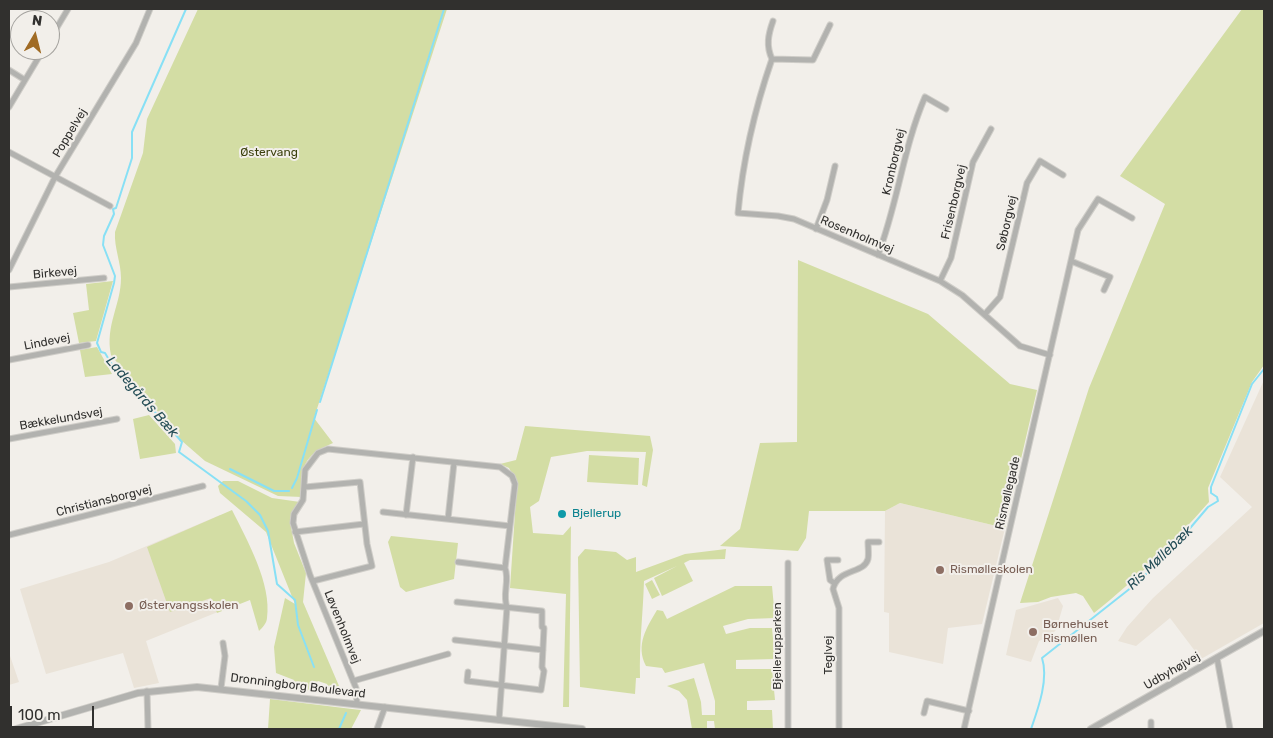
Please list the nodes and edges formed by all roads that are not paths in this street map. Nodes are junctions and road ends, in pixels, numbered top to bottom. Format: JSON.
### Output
{"nodes":[{"id":1,"x":68,"y":9,"type":"edge"},
{"id":2,"x":150,"y":9,"type":"edge"},
{"id":3,"x":772,"y":21,"type":"dead end"},
{"id":4,"x":60,"y":22,"type":"edge"},
{"id":5,"x":830,"y":25,"type":"dead end"},
{"id":6,"x":772,"y":59,"type":"junction"},
{"id":7,"x":37,"y":60,"type":"edge"},
{"id":8,"x":9,"y":70,"type":"edge"},
{"id":9,"x":24,"y":80,"type":"junction"},
{"id":10,"x":9,"y":107,"type":"edge"},
{"id":11,"x":946,"y":109,"type":"dead end"},
{"id":12,"x":991,"y":129,"type":"dead end"},
{"id":13,"x":9,"y":152,"type":"edge"},
{"id":14,"x":835,"y":166,"type":"dead end"},
{"id":15,"x":1063,"y":175,"type":"dead end"},
{"id":16,"x":55,"y":177,"type":"junction"},
{"id":17,"x":110,"y":206,"type":"dead end"},
{"id":18,"x":1132,"y":218,"type":"dead end"},
{"id":19,"x":816,"y":229,"type":"junction"},
{"id":20,"x":878,"y":255,"type":"junction"},
{"id":21,"x":1071,"y":261,"type":"junction"},
{"id":22,"x":9,"y":270,"type":"edge"},
{"id":23,"x":104,"y":278,"type":"dead end"},
{"id":24,"x":940,"y":281,"type":"junction"},
{"id":25,"x":9,"y":287,"type":"edge"},
{"id":26,"x":1104,"y":290,"type":"dead end"},
{"id":27,"x":985,"y":314,"type":"junction"},
{"id":28,"x":88,"y":345,"type":"dead end"},
{"id":29,"x":1050,"y":355,"type":"junction"},
{"id":30,"x":9,"y":360,"type":"edge"},
{"id":31,"x":117,"y":419,"type":"dead end"},
{"id":32,"x":9,"y":439,"type":"edge"},
{"id":33,"x":413,"y":457,"type":"junction"},
{"id":34,"x":454,"y":463,"type":"junction"},
{"id":35,"x":203,"y":486,"type":"dead end"},
{"id":36,"x":305,"y":487,"type":"junction"},
{"id":37,"x":383,"y":512,"type":"dead end"},
{"id":38,"x":406,"y":514,"type":"junction"},
{"id":39,"x":448,"y":519,"type":"junction"},
{"id":40,"x":364,"y":524,"type":"junction"},
{"id":41,"x":510,"y":526,"type":"junction"},
{"id":42,"x":295,"y":532,"type":"junction"},
{"id":43,"x":9,"y":535,"type":"edge"},
{"id":44,"x":879,"y":542,"type":"dead end"},
{"id":45,"x":838,"y":560,"type":"dead end"},
{"id":46,"x":458,"y":562,"type":"dead end"},
{"id":47,"x":788,"y":563,"type":"dead end"},
{"id":48,"x":505,"y":568,"type":"junction"},
{"id":49,"x":313,"y":581,"type":"junction"},
{"id":50,"x":834,"y":583,"type":"junction"},
{"id":51,"x":457,"y":602,"type":"dead end"},
{"id":52,"x":507,"y":607,"type":"junction"},
{"id":53,"x":1264,"y":631,"type":"edge"},
{"id":54,"x":455,"y":640,"type":"dead end"},
{"id":55,"x":223,"y":643,"type":"dead end"},
{"id":56,"x":505,"y":646,"type":"junction"},
{"id":57,"x":543,"y":650,"type":"junction"},
{"id":58,"x":448,"y":654,"type":"dead end"},
{"id":59,"x":1217,"y":658,"type":"junction"},
{"id":60,"x":468,"y":672,"type":"dead end"},
{"id":61,"x":353,"y":681,"type":"junction"},
{"id":62,"x":503,"y":686,"type":"junction"},
{"id":63,"x":221,"y":688,"type":"junction"},
{"id":64,"x":147,"y":691,"type":"junction"},
{"id":65,"x":357,"y":704,"type":"junction"},
{"id":66,"x":385,"y":707,"type":"junction"},
{"id":67,"x":968,"y":711,"type":"junction"},
{"id":68,"x":924,"y":713,"type":"dead end"},
{"id":69,"x":499,"y":720,"type":"junction"},
{"id":70,"x":1151,"y":722,"type":"dead end"},
{"id":71,"x":16,"y":729,"type":"edge"},
{"id":72,"x":148,"y":729,"type":"edge"},
{"id":73,"x":377,"y":729,"type":"edge"},
{"id":74,"x":574,"y":729,"type":"edge"},
{"id":75,"x":582,"y":729,"type":"edge"},
{"id":76,"x":788,"y":729,"type":"edge"},
{"id":77,"x":839,"y":729,"type":"edge"},
{"id":78,"x":964,"y":729,"type":"edge"},
{"id":79,"x":1091,"y":729,"type":"edge"},
{"id":80,"x":1151,"y":729,"type":"edge"},
{"id":81,"x":1230,"y":729,"type":"edge"}],
"edges":[{"from":1,"to":4,"type":"street"},
{"from":2,"to":16,"type":"street","name":"Poppelvej"},
{"from":3,"to":6,"type":"street"},
{"from":5,"to":6,"type":"street"},
{"from":6,"to":19,"type":"street","name":"Rosenholmvej"},
{"from":7,"to":9,"type":"street"},
{"from":8,"to":9,"type":"street"},
{"from":9,"to":10,"type":"street"},
{"from":11,"to":20,"type":"street","name":"Kronborgvej"},
{"from":12,"to":24,"type":"street","name":"Frisenborgvej"},
{"from":13,"to":16,"type":"street"},
{"from":14,"to":19,"type":"street"},
{"from":15,"to":27,"type":"street","name":"Søborgvej"},
{"from":16,"to":17,"type":"street"},
{"from":16,"to":22,"type":"street","name":"Poppelvej"},
{"from":18,"to":21,"type":"street","name":"Rismøllegade"},
{"from":19,"to":20,"type":"street","name":"Rosenholmvej"},
{"from":20,"to":24,"type":"street","name":"Rosenholmvej"},
{"from":21,"to":26,"type":"street"},
{"from":21,"to":29,"type":"street","name":"Rismøllegade"},
{"from":23,"to":25,"type":"street","name":"Birkevej"},
{"from":24,"to":27,"type":"street","name":"Rosenholmvej"},
{"from":27,"to":29,"type":"street","name":"Rosenholmvej"},
{"from":28,"to":30,"type":"street","name":"Lindevej"},
{"from":29,"to":67,"type":"street","name":"Rismøllegade"},
{"from":31,"to":32,"type":"street","name":"Bækkelundsvej"},
{"from":33,"to":34,"type":"street","name":"Løvenholmvej"},
{"from":33,"to":36,"type":"street","name":"Løvenholmvej"},
{"from":33,"to":38,"type":"street"},
{"from":34,"to":39,"type":"street"},
{"from":34,"to":41,"type":"street","name":"Løvenholmvej"},
{"from":35,"to":43,"type":"street","name":"Christiansborgvej"},
{"from":36,"to":40,"type":"street","name":"Løvenholmvej"},
{"from":36,"to":42,"type":"street","name":"Løvenholmvej"},
{"from":37,"to":38,"type":"street"},
{"from":38,"to":39,"type":"street"},
{"from":39,"to":41,"type":"street"},
{"from":40,"to":42,"type":"street"},
{"from":40,"to":49,"type":"street","name":"Løvenholmvej"},
{"from":41,"to":48,"type":"street","name":"Løvenholmvej"},
{"from":42,"to":49,"type":"street","name":"Løvenholmvej"},
{"from":44,"to":50,"type":"street"},
{"from":45,"to":50,"type":"street","name":"Teglvej"},
{"from":46,"to":48,"type":"street"},
{"from":47,"to":76,"type":"street","name":"Bjellerupparken"},
{"from":48,"to":52,"type":"street","name":"Løvenholmvej"},
{"from":49,"to":61,"type":"street","name":"Løvenholmvej"},
{"from":50,"to":77,"type":"street","name":"Teglvej"},
{"from":51,"to":52,"type":"street"},
{"from":52,"to":56,"type":"street","name":"Løvenholmvej"},
{"from":52,"to":57,"type":"street"},
{"from":53,"to":59,"type":"street","name":"Udbyhøjvej"},
{"from":54,"to":56,"type":"street"},
{"from":55,"to":63,"type":"street"},
{"from":56,"to":57,"type":"street"},
{"from":56,"to":62,"type":"street","name":"Løvenholmvej"},
{"from":57,"to":62,"type":"street"},
{"from":58,"to":61,"type":"street","name":"Løvenholmvej"},
{"from":59,"to":79,"type":"street","name":"Udbyhøjvej"},
{"from":59,"to":81,"type":"street"},
{"from":60,"to":62,"type":"street"},
{"from":61,"to":65,"type":"street","name":"Løvenholmvej"},
{"from":62,"to":69,"type":"street","name":"Løvenholmvej"},
{"from":63,"to":64,"type":"street","name":"Dronningborg Boulevard"},
{"from":63,"to":65,"type":"street","name":"Dronningborg Boulevard"},
{"from":64,"to":71,"type":"street","name":"Dronningborg Boulevard"},
{"from":64,"to":72,"type":"street"},
{"from":65,"to":66,"type":"street","name":"Dronningborg Boulevard"},
{"from":66,"to":69,"type":"street","name":"Dronningborg Boulevard"},
{"from":66,"to":73,"type":"street"},
{"from":67,"to":68,"type":"street"},
{"from":67,"to":78,"type":"street","name":"Rismøllegade"},
{"from":69,"to":74,"type":"street","name":"Dronningborg Boulevard"},
{"from":70,"to":80,"type":"street"},
{"from":74,"to":75,"type":"street","name":"Dronningborg Boulevard"}]}
